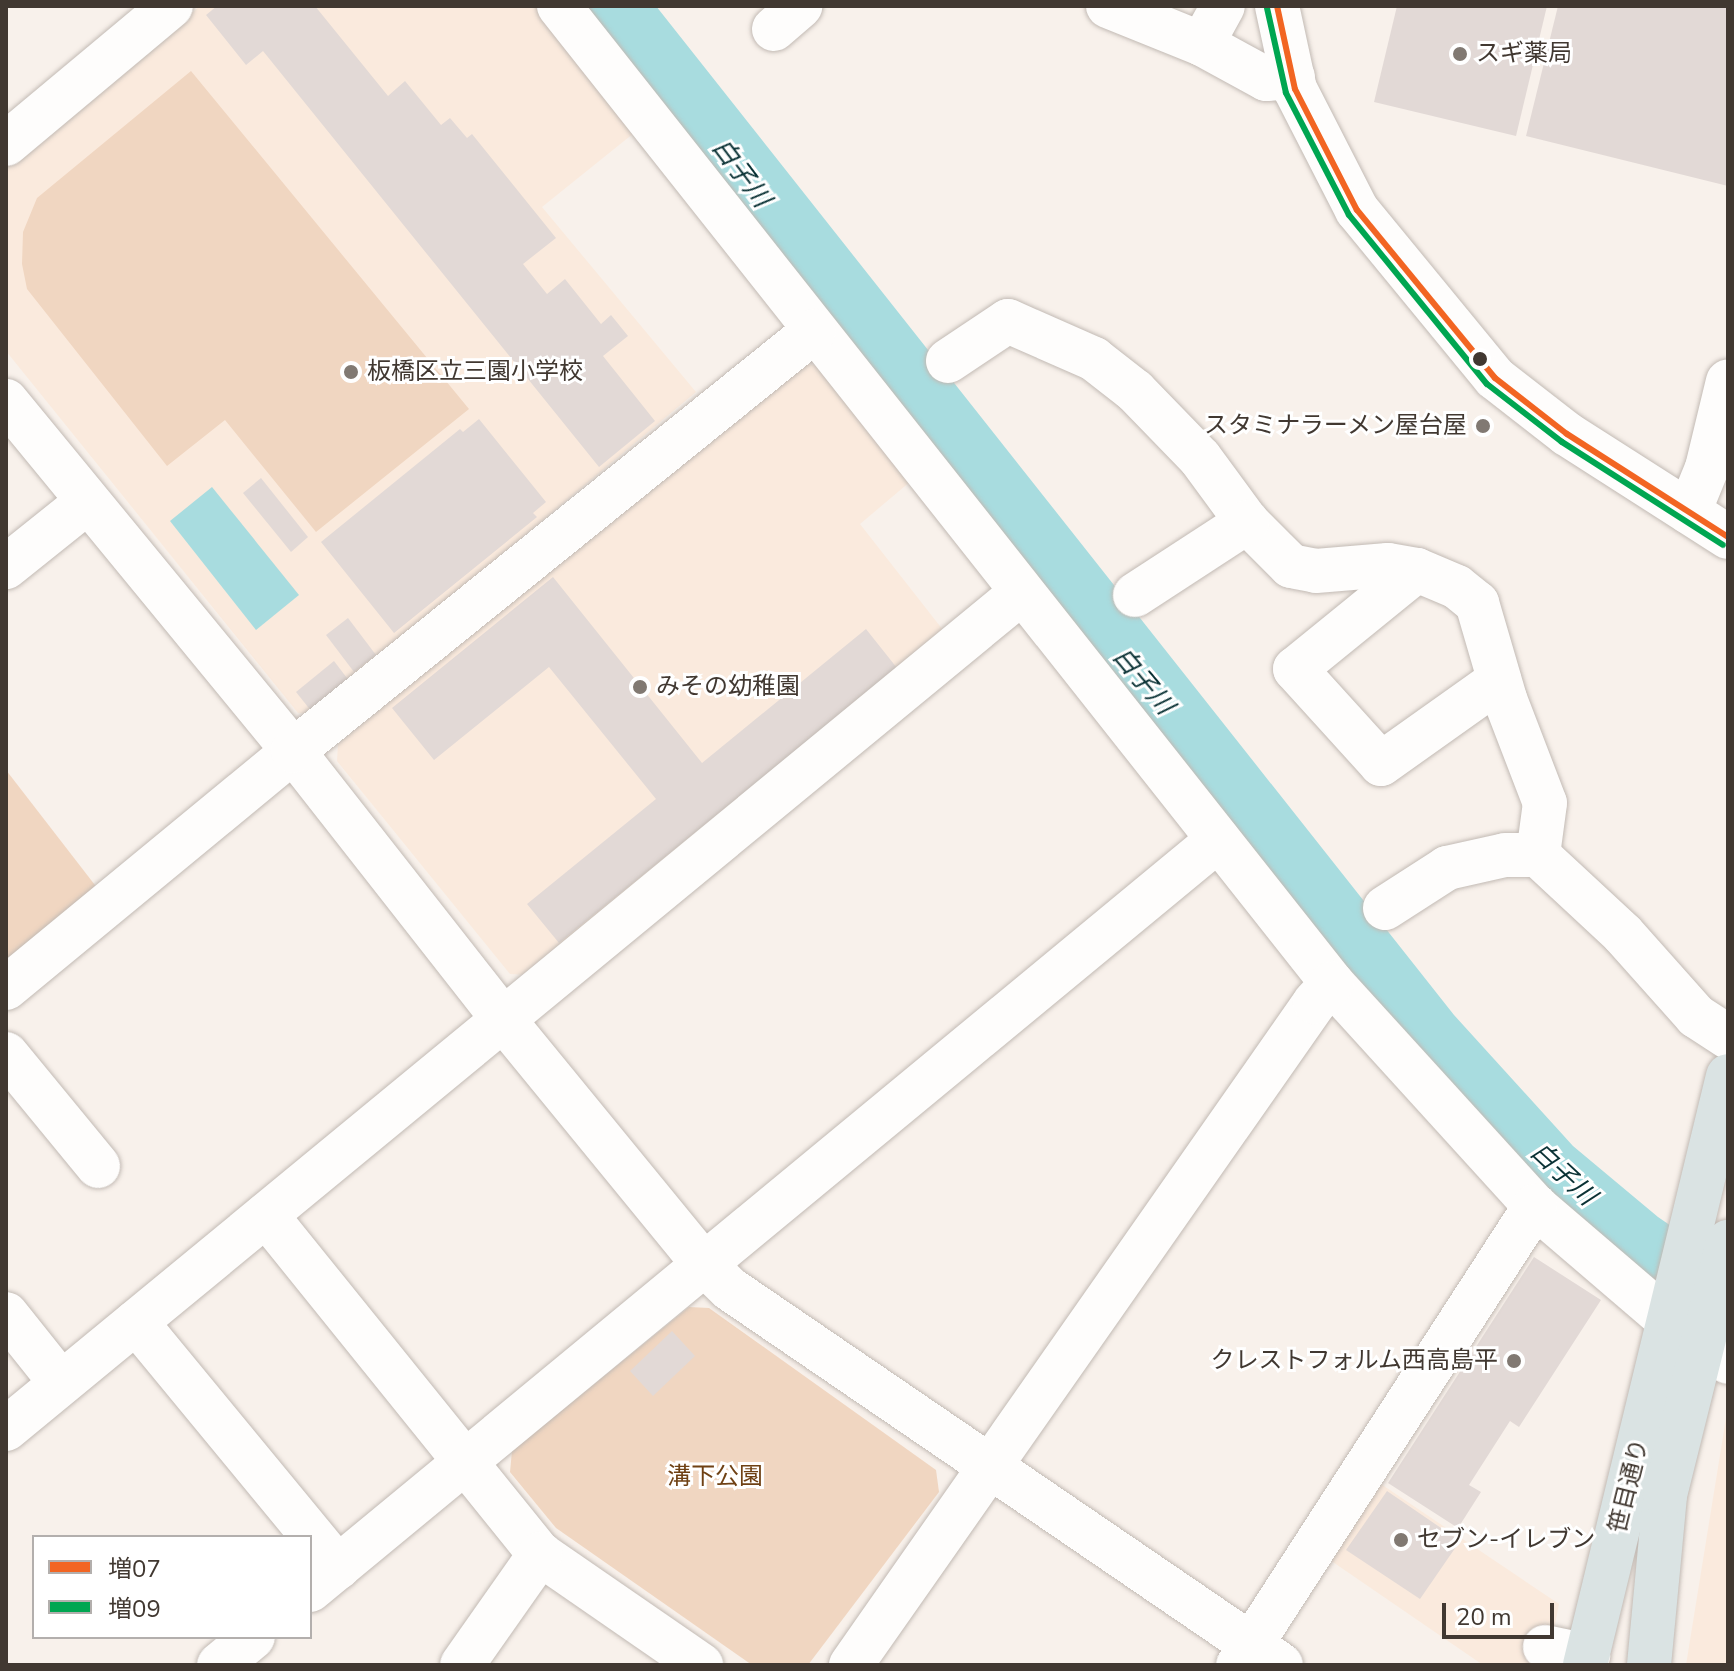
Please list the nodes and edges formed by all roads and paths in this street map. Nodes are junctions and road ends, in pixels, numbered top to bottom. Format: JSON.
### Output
{"nodes":[{"id":1,"x":559,"y":6,"type":"edge"},
{"id":2,"x":1108,"y":6,"type":"edge"},
{"id":3,"x":1223,"y":6,"type":"edge"},
{"id":4,"x":1277,"y":6,"type":"edge"},
{"id":5,"x":149,"y":13,"type":"edge"},
{"id":6,"x":1202,"y":44,"type":"junction"},
{"id":7,"x":1293,"y":77,"type":"junction"},
{"id":8,"x":6,"y":144,"type":"edge"},
{"id":9,"x":814,"y":331,"type":"junction"},
{"id":10,"x":948,"y":361,"type":"dead end"},
{"id":11,"x":1728,"y":381,"type":"edge"},
{"id":12,"x":6,"y":401,"type":"edge"},
{"id":13,"x":87,"y":502,"type":"junction"},
{"id":14,"x":1689,"y":512,"type":"junction"},
{"id":15,"x":1247,"y":522,"type":"junction"},
{"id":16,"x":1728,"y":537,"type":"edge"},
{"id":17,"x":6,"y":567,"type":"edge"},
{"id":18,"x":1417,"y":570,"type":"junction"},
{"id":19,"x":1021,"y":593,"type":"junction"},
{"id":20,"x":1135,"y":595,"type":"dead end"},
{"id":21,"x":1499,"y":680,"type":"junction"},
{"id":22,"x":293,"y":751,"type":"junction"},
{"id":23,"x":1218,"y":840,"type":"junction"},
{"id":24,"x":1538,"y":855,"type":"junction"},
{"id":25,"x":1385,"y":908,"type":"dead end"},
{"id":26,"x":1332,"y":983,"type":"junction"},
{"id":27,"x":6,"y":988,"type":"edge"},
{"id":28,"x":503,"y":1019,"type":"junction"},
{"id":29,"x":1728,"y":1037,"type":"edge"},
{"id":30,"x":6,"y":1054,"type":"edge"},
{"id":31,"x":1728,"y":1076,"type":"edge"},
{"id":32,"x":98,"y":1166,"type":"dead end"},
{"id":33,"x":1535,"y":1206,"type":"junction"},
{"id":34,"x":266,"y":1215,"type":"junction"},
{"id":35,"x":1719,"y":1244,"type":"edge"},
{"id":36,"x":703,"y":1263,"type":"junction"},
{"id":37,"x":6,"y":1314,"type":"edge"},
{"id":38,"x":136,"y":1322,"type":"junction"},
{"id":39,"x":1695,"y":1333,"type":"edge"},
{"id":40,"x":61,"y":1383,"type":"junction"},
{"id":41,"x":6,"y":1429,"type":"edge"},
{"id":42,"x":465,"y":1461,"type":"junction"},
{"id":43,"x":989,"y":1467,"type":"junction"},
{"id":44,"x":1665,"y":1495,"type":"junction"},
{"id":45,"x":292,"y":1535,"type":"edge"},
{"id":46,"x":540,"y":1554,"type":"junction"},
{"id":47,"x":312,"y":1562,"type":"edge"},
{"id":48,"x":324,"y":1578,"type":"edge"},
{"id":49,"x":251,"y":1639,"type":"edge"},
{"id":50,"x":1545,"y":1647,"type":"dead end"},
{"id":51,"x":1257,"y":1658,"type":"edge"},
{"id":52,"x":1599,"y":1662,"type":"edge"},
{"id":53,"x":220,"y":1665,"type":"edge"},
{"id":54,"x":462,"y":1665,"type":"edge"},
{"id":55,"x":701,"y":1665,"type":"edge"},
{"id":56,"x":851,"y":1665,"type":"edge"},
{"id":57,"x":1649,"y":1665,"type":"edge"}],
"edges":[{"from":1,"to":9,"type":"street"},
{"from":2,"to":6,"type":"street"},
{"from":3,"to":6,"type":"street"},
{"from":4,"to":7,"type":"street"},
{"from":5,"to":8,"type":"street"},
{"from":6,"to":7,"type":"street"},
{"from":7,"to":14,"type":"street"},
{"from":9,"to":19,"type":"street"},
{"from":9,"to":22,"type":"street"},
{"from":10,"to":15,"type":"street"},
{"from":11,"to":14,"type":"street"},
{"from":12,"to":13,"type":"street"},
{"from":13,"to":17,"type":"street"},
{"from":13,"to":22,"type":"street"},
{"from":14,"to":16,"type":"street"},
{"from":15,"to":18,"type":"street"},
{"from":15,"to":20,"type":"street"},
{"from":18,"to":21,"type":"street"},
{"from":18,"to":21,"type":"street"},
{"from":19,"to":23,"type":"street"},
{"from":19,"to":28,"type":"street"},
{"from":21,"to":24,"type":"street"},
{"from":22,"to":27,"type":"street"},
{"from":22,"to":28,"type":"street"},
{"from":23,"to":26,"type":"street"},
{"from":23,"to":36,"type":"street"},
{"from":24,"to":25,"type":"street"},
{"from":24,"to":29,"type":"street"},
{"from":26,"to":33,"type":"street"},
{"from":26,"to":43,"type":"street"},
{"from":28,"to":34,"type":"street"},
{"from":28,"to":36,"type":"street"},
{"from":30,"to":32,"type":"street"},
{"from":31,"to":35,"type":"main road"},
{"from":33,"to":39,"type":"street"},
{"from":33,"to":51,"type":"street"},
{"from":34,"to":38,"type":"street"},
{"from":34,"to":42,"type":"street"},
{"from":35,"to":39,"type":"main road"},
{"from":36,"to":42,"type":"street"},
{"from":36,"to":43,"type":"street"},
{"from":37,"to":40,"type":"street"},
{"from":38,"to":40,"type":"street"},
{"from":38,"to":45,"type":"street"},
{"from":39,"to":44,"type":"main road","name":"笹目通り"},
{"from":39,"to":52,"type":"main road","name":"笹目通り"},
{"from":40,"to":41,"type":"street"},
{"from":42,"to":46,"type":"street"},
{"from":42,"to":48,"type":"street"},
{"from":43,"to":51,"type":"street"},
{"from":43,"to":56,"type":"street"},
{"from":44,"to":52,"type":"main road"},
{"from":44,"to":57,"type":"main road","name":"笹目通り"},
{"from":46,"to":54,"type":"street"},
{"from":46,"to":55,"type":"street"},
{"from":47,"to":48,"type":"street"},
{"from":49,"to":53,"type":"street"},
{"from":50,"to":52,"type":"street"}]}
